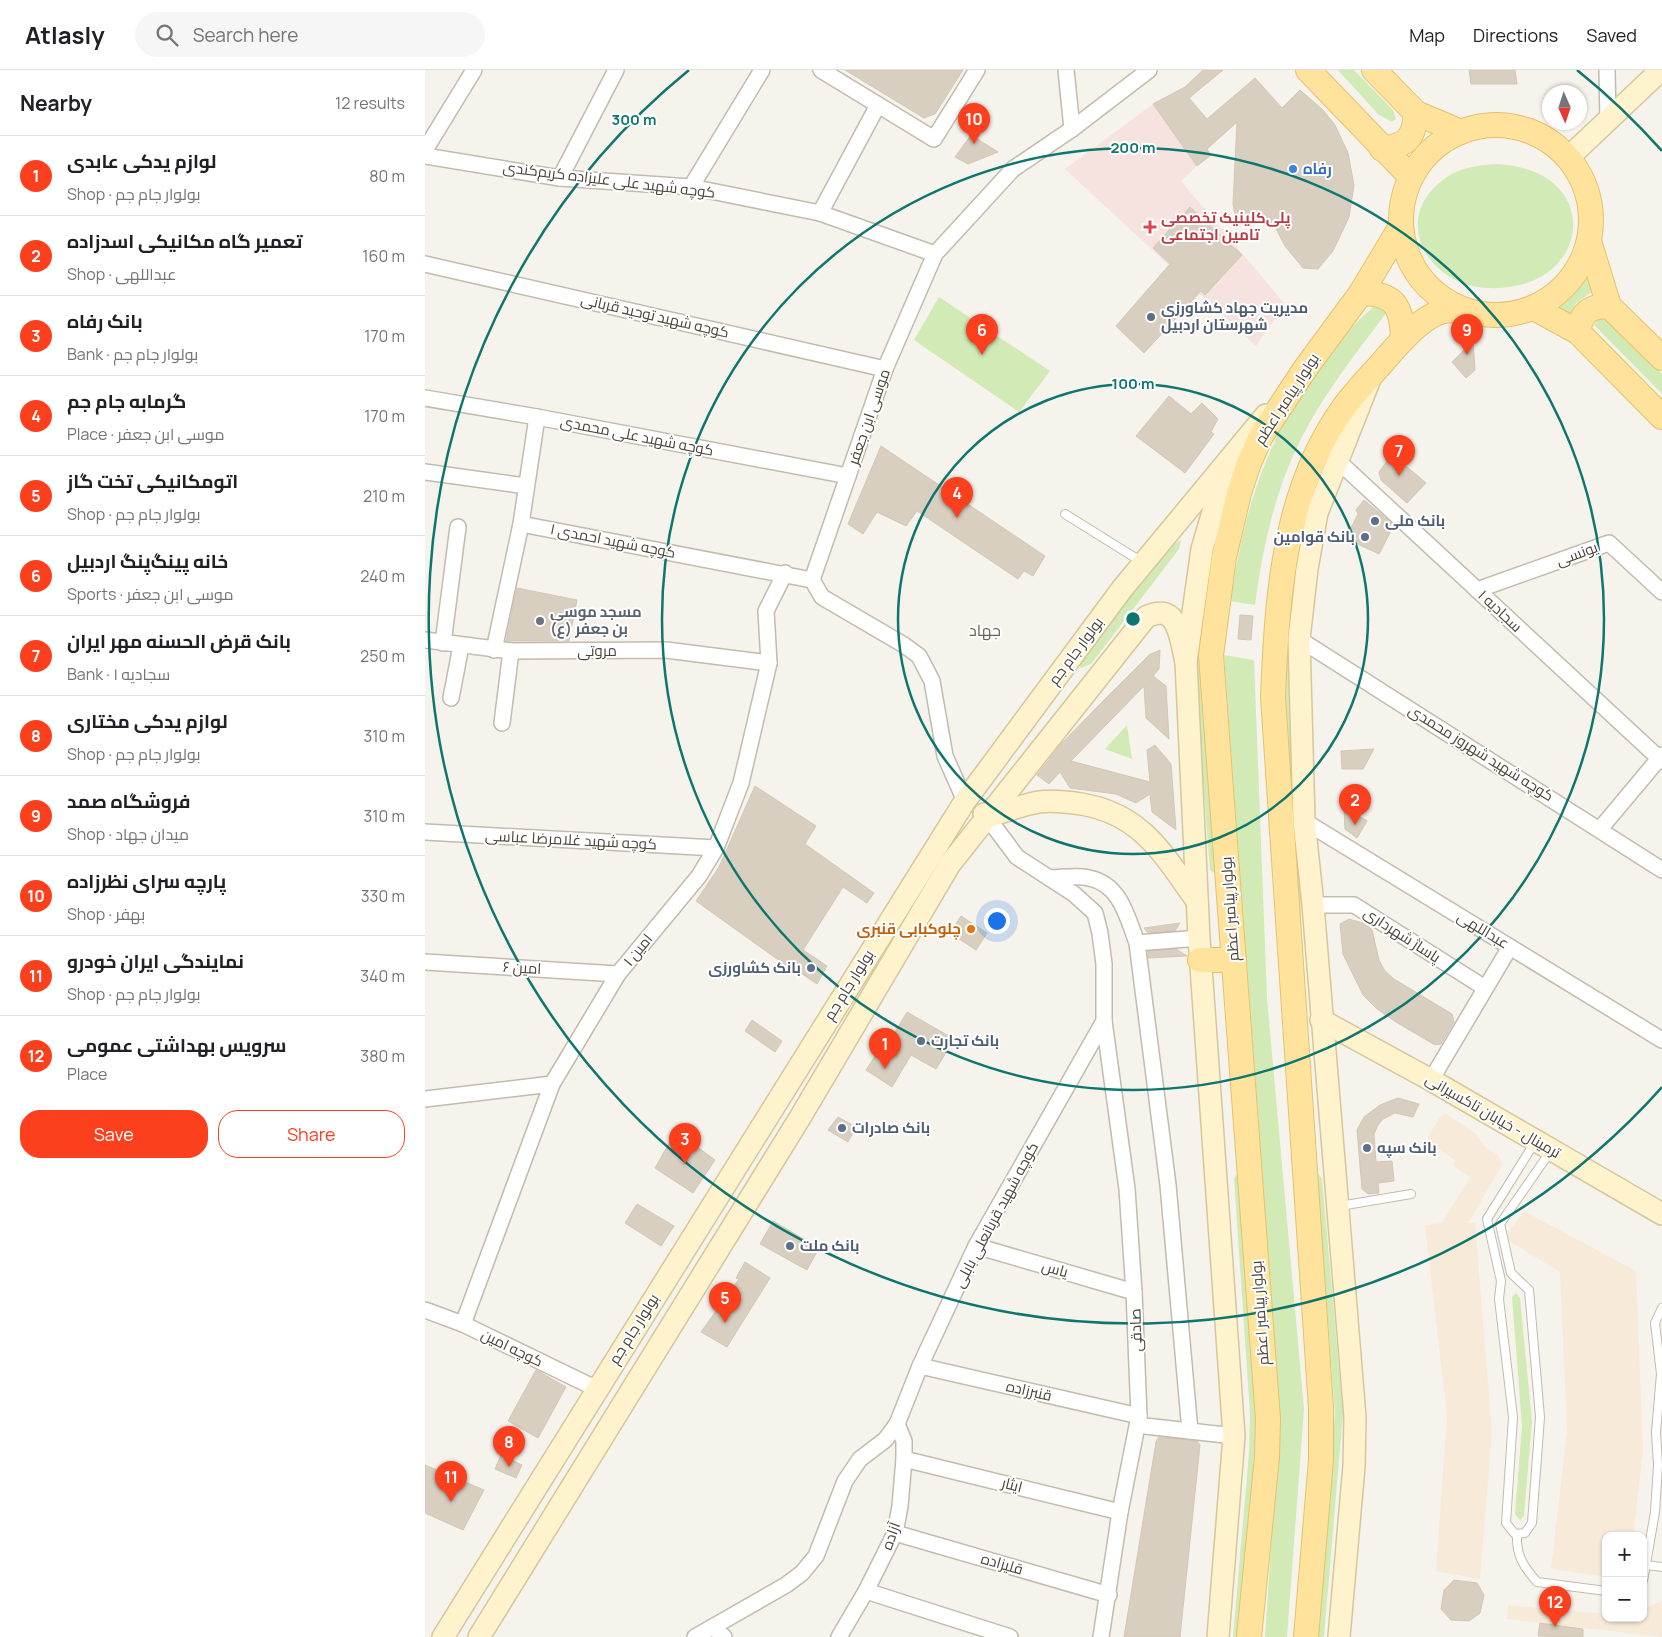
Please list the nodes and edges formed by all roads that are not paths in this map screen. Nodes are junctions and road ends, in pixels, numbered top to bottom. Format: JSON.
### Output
{"nodes":[{"id":1,"x":474,"y":70,"type":"edge"},
{"id":2,"x":616,"y":70,"type":"edge"},
{"id":3,"x":762,"y":70,"type":"edge"},
{"id":4,"x":977,"y":70,"type":"edge"},
{"id":5,"x":1066,"y":70,"type":"edge"},
{"id":6,"x":1149,"y":70,"type":"edge"},
{"id":7,"x":1308,"y":70,"type":"edge"},
{"id":8,"x":1374,"y":70,"type":"edge"},
{"id":9,"x":1607,"y":70,"type":"edge"},
{"id":10,"x":1661,"y":70,"type":"edge"},
{"id":11,"x":830,"y":72,"type":"edge"},
{"id":12,"x":878,"y":105,"type":"junction"},
{"id":13,"x":1416,"y":113,"type":"junction"},
{"id":14,"x":1608,"y":120,"type":"junction"},
{"id":15,"x":1072,"y":129,"type":"junction"},
{"id":16,"x":1461,"y":132,"type":"junction"},
{"id":17,"x":1382,"y":149,"type":"junction"},
{"id":18,"x":425,"y":150,"type":"edge"},
{"id":19,"x":425,"y":156,"type":"edge"},
{"id":20,"x":1568,"y":158,"type":"junction"},
{"id":21,"x":1411,"y":177,"type":"junction"},
{"id":22,"x":560,"y":178,"type":"junction"},
{"id":23,"x":691,"y":188,"type":"junction"},
{"id":24,"x":821,"y":213,"type":"junction"},
{"id":25,"x":1400,"y":228,"type":"junction"},
{"id":26,"x":1589,"y":241,"type":"junction"},
{"id":27,"x":935,"y":254,"type":"junction"},
{"id":28,"x":425,"y":264,"type":"edge"},
{"id":29,"x":1361,"y":293,"type":"junction"},
{"id":30,"x":1609,"y":306,"type":"junction"},
{"id":31,"x":1534,"y":308,"type":"junction"},
{"id":32,"x":1463,"y":310,"type":"junction"},
{"id":33,"x":1578,"y":332,"type":"junction"},
{"id":34,"x":1403,"y":339,"type":"junction"},
{"id":35,"x":1662,"y":358,"type":"edge"},
{"id":36,"x":885,"y":368,"type":"junction"},
{"id":37,"x":1305,"y":369,"type":"junction"},
{"id":38,"x":1372,"y":376,"type":"junction"},
{"id":39,"x":425,"y":398,"type":"edge"},
{"id":40,"x":537,"y":417,"type":"junction"},
{"id":41,"x":1662,"y":417,"type":"edge"},
{"id":42,"x":1228,"y":461,"type":"junction"},
{"id":43,"x":1338,"y":461,"type":"junction"},
{"id":44,"x":425,"y":472,"type":"edge"},
{"id":45,"x":849,"y":476,"type":"junction"},
{"id":46,"x":527,"y":486,"type":"junction"},
{"id":47,"x":1065,"y":514,"type":"dead end"},
{"id":48,"x":521,"y":524,"type":"junction"},
{"id":49,"x":458,"y":527,"type":"dead end"},
{"id":50,"x":1143,"y":563,"type":"junction"},
{"id":51,"x":785,"y":573,"type":"junction"},
{"id":52,"x":812,"y":580,"type":"junction"},
{"id":53,"x":1477,"y":590,"type":"junction"},
{"id":54,"x":1662,"y":592,"type":"edge"},
{"id":55,"x":1299,"y":639,"type":"junction"},
{"id":56,"x":425,"y":640,"type":"edge"},
{"id":57,"x":443,"y":643,"type":"junction"},
{"id":58,"x":461,"y":646,"type":"junction"},
{"id":59,"x":494,"y":650,"type":"junction"},
{"id":60,"x":511,"y":651,"type":"junction"},
{"id":61,"x":1186,"y":662,"type":"junction"},
{"id":62,"x":769,"y":663,"type":"junction"},
{"id":63,"x":1058,"y":675,"type":"junction"},
{"id":64,"x":1085,"y":695,"type":"junction"},
{"id":65,"x":451,"y":698,"type":"dead end"},
{"id":66,"x":502,"y":723,"type":"dead end"},
{"id":67,"x":1661,"y":759,"type":"edge"},
{"id":68,"x":965,"y":801,"type":"junction"},
{"id":69,"x":987,"y":817,"type":"junction"},
{"id":70,"x":1304,"y":821,"type":"junction"},
{"id":71,"x":1600,"y":829,"type":"junction"},
{"id":72,"x":425,"y":832,"type":"edge"},
{"id":73,"x":716,"y":848,"type":"junction"},
{"id":74,"x":1662,"y":870,"type":"edge"},
{"id":75,"x":1049,"y":878,"type":"junction"},
{"id":76,"x":1197,"y":901,"type":"junction"},
{"id":77,"x":1313,"y":905,"type":"junction"},
{"id":78,"x":1137,"y":943,"type":"junction"},
{"id":79,"x":1510,"y":947,"type":"junction"},
{"id":80,"x":1200,"y":949,"type":"junction"},
{"id":81,"x":1234,"y":960,"type":"junction"},
{"id":82,"x":425,"y":962,"type":"edge"},
{"id":83,"x":618,"y":974,"type":"junction"},
{"id":84,"x":1485,"y":988,"type":"junction"},
{"id":85,"x":839,"y":1000,"type":"junction"},
{"id":86,"x":861,"y":1018,"type":"junction"},
{"id":87,"x":1321,"y":1020,"type":"junction"},
{"id":88,"x":1104,"y":1021,"type":"junction"},
{"id":89,"x":1662,"y":1040,"type":"edge"},
{"id":90,"x":1431,"y":1080,"type":"junction"},
{"id":91,"x":552,"y":1084,"type":"junction"},
{"id":92,"x":425,"y":1099,"type":"edge"},
{"id":93,"x":779,"y":1099,"type":"junction"},
{"id":94,"x":801,"y":1116,"type":"junction"},
{"id":95,"x":1544,"y":1145,"type":"junction"},
{"id":96,"x":1411,"y":1194,"type":"dead end"},
{"id":97,"x":1338,"y":1206,"type":"junction"},
{"id":98,"x":1662,"y":1214,"type":"edge"},
{"id":99,"x":976,"y":1246,"type":"junction"},
{"id":100,"x":1134,"y":1292,"type":"junction"},
{"id":101,"x":1662,"y":1308,"type":"edge"},
{"id":102,"x":425,"y":1310,"type":"edge"},
{"id":103,"x":463,"y":1324,"type":"junction"},
{"id":104,"x":920,"y":1366,"type":"junction"},
{"id":105,"x":597,"y":1389,"type":"junction"},
{"id":106,"x":1142,"y":1421,"type":"junction"},
{"id":107,"x":897,"y":1424,"type":"junction"},
{"id":108,"x":1189,"y":1431,"type":"junction"},
{"id":109,"x":1233,"y":1436,"type":"junction"},
{"id":110,"x":904,"y":1459,"type":"junction"},
{"id":111,"x":1659,"y":1482,"type":"edge"},
{"id":112,"x":1120,"y":1512,"type":"junction"},
{"id":113,"x":895,"y":1533,"type":"junction"},
{"id":114,"x":1517,"y":1534,"type":"junction"},
{"id":115,"x":1647,"y":1560,"type":"edge"},
{"id":116,"x":1647,"y":1566,"type":"edge"},
{"id":117,"x":1662,"y":1568,"type":"edge"},
{"id":118,"x":1602,"y":1590,"type":"edge"},
{"id":119,"x":866,"y":1591,"type":"junction"},
{"id":120,"x":1109,"y":1595,"type":"junction"},
{"id":121,"x":713,"y":1627,"type":"junction"},
{"id":122,"x":443,"y":1637,"type":"edge"},
{"id":123,"x":479,"y":1637,"type":"edge"},
{"id":124,"x":695,"y":1637,"type":"edge"},
{"id":125,"x":724,"y":1637,"type":"edge"},
{"id":126,"x":839,"y":1637,"type":"edge"},
{"id":127,"x":1010,"y":1637,"type":"edge"},
{"id":128,"x":1101,"y":1637,"type":"edge"},
{"id":129,"x":1218,"y":1637,"type":"edge"},
{"id":130,"x":1249,"y":1637,"type":"edge"},
{"id":131,"x":1306,"y":1637,"type":"edge"},
{"id":132,"x":1339,"y":1637,"type":"edge"}],
"edges":[{"from":1,"to":18,"type":"street"},
{"from":2,"to":22,"type":"street"},
{"from":3,"to":23,"type":"street"},
{"from":4,"to":12,"type":"street"},
{"from":5,"to":15,"type":"street"},
{"from":6,"to":15,"type":"street","name":"موسی ابن جعفر"},
{"from":7,"to":17,"type":"main road"},
{"from":8,"to":13,"type":"main road"},
{"from":9,"to":14,"type":"street"},
{"from":10,"to":14,"type":"main road"},
{"from":11,"to":12,"type":"street"},
{"from":12,"to":24,"type":"street"},
{"from":13,"to":16,"type":"main road"},
{"from":13,"to":17,"type":"main road"},
{"from":14,"to":20,"type":"main road"},
{"from":15,"to":27,"type":"street","name":"موسی ابن جعفر"},
{"from":16,"to":20,"type":"main road"},
{"from":16,"to":21,"type":"main road"},
{"from":17,"to":21,"type":"main road"},
{"from":19,"to":22,"type":"street","name":"کوچه شهید علی علیزاده کریم‌کندی"},
{"from":20,"to":26,"type":"main road"},
{"from":21,"to":25,"type":"main road"},
{"from":22,"to":23,"type":"street","name":"کوچه شهید علی علیزاده کریم‌کندی"},
{"from":23,"to":24,"type":"street","name":"کوچه شهید علی علیزاده کریم‌کندی"},
{"from":24,"to":27,"type":"street","name":"کوچه شهید علی علیزاده کریم‌کندی"},
{"from":25,"to":29,"type":"main road","name":"بولوار پیامبر اعظم"},
{"from":25,"to":32,"type":"main road"},
{"from":26,"to":30,"type":"main road"},
{"from":26,"to":31,"type":"main road"},
{"from":27,"to":36,"type":"street","name":"موسی ابن جعفر"},
{"from":28,"to":36,"type":"street","name":"کوچه شهید توحید قربانی"},
{"from":29,"to":34,"type":"main road"},
{"from":29,"to":37,"type":"main road","name":"بولوار پیامبر اعظم"},
{"from":30,"to":33,"type":"main road"},
{"from":30,"to":35,"type":"main road"},
{"from":31,"to":32,"type":"main road"},
{"from":31,"to":33,"type":"main road"},
{"from":32,"to":34,"type":"main road"},
{"from":33,"to":41,"type":"main road"},
{"from":34,"to":38,"type":"main road"},
{"from":36,"to":45,"type":"street","name":"موسی ابن جعفر"},
{"from":37,"to":42,"type":"main road","name":"بولوار جام جم"},
{"from":37,"to":81,"type":"main road","name":"بولوار پیامبر اعظم"},
{"from":38,"to":43,"type":"main road"},
{"from":38,"to":131,"type":"main road"},
{"from":39,"to":40,"type":"street","name":"کوچه شهید علی محمدی"},
{"from":40,"to":45,"type":"street","name":"کوچه شهید علی محمدی"},
{"from":40,"to":46,"type":"street"},
{"from":42,"to":50,"type":"main road","name":"بولوار جام جم"},
{"from":42,"to":61,"type":"main road"},
{"from":43,"to":53,"type":"street","name":"سجادیه ۱"},
{"from":43,"to":55,"type":"main road"},
{"from":44,"to":46,"type":"street"},
{"from":45,"to":52,"type":"street","name":"موسی ابن جعفر"},
{"from":46,"to":48,"type":"street"},
{"from":47,"to":50,"type":"lane"},
{"from":48,"to":51,"type":"street","name":"کوچه شهید احمدی ۱"},
{"from":48,"to":59,"type":"street"},
{"from":49,"to":57,"type":"street"},
{"from":50,"to":63,"type":"main road","name":"بولوار جام جم"},
{"from":51,"to":52,"type":"street","name":"کوچه شهید احمدی ۱"},
{"from":51,"to":62,"type":"street","name":"امین ۱"},
{"from":52,"to":68,"type":"street"},
{"from":53,"to":54,"type":"street","name":"یونسی"},
{"from":53,"to":67,"type":"street","name":"سجادیه ۱"},
{"from":55,"to":70,"type":"main road"},
{"from":55,"to":71,"type":"street","name":"کوچه شهید شهروز محمدی"},
{"from":56,"to":57,"type":"street","name":"مروتی"},
{"from":57,"to":58,"type":"street","name":"مروتی"},
{"from":58,"to":59,"type":"street","name":"مروتی"},
{"from":58,"to":65,"type":"street"},
{"from":59,"to":60,"type":"street","name":"مروتی"},
{"from":60,"to":62,"type":"street","name":"مروتی"},
{"from":60,"to":66,"type":"street"},
{"from":61,"to":64,"type":"main road","name":"بولوار جام جم"},
{"from":61,"to":76,"type":"main road"},
{"from":62,"to":73,"type":"street","name":"امین ۱"},
{"from":63,"to":64,"type":"main road"},
{"from":63,"to":68,"type":"main road","name":"بولوار جام جم"},
{"from":64,"to":69,"type":"main road","name":"بولوار جام جم"},
{"from":67,"to":71,"type":"street"},
{"from":68,"to":69,"type":"main road"},
{"from":68,"to":85,"type":"main road","name":"بولوار جام جم"},
{"from":69,"to":75,"type":"street","name":"کوچه شهید قربانعلی بابلی"},
{"from":69,"to":76,"type":"main road"},
{"from":69,"to":86,"type":"main road","name":"بولوار جام جم"},
{"from":70,"to":77,"type":"main road"},
{"from":70,"to":79,"type":"street","name":"عبداللهی"},
{"from":71,"to":74,"type":"street","name":"کوچه شهید شهروز محمدی"},
{"from":72,"to":73,"type":"street","name":"کوچه شهید غلامرضا عباسی"},
{"from":73,"to":83,"type":"street","name":"امین ۱"},
{"from":75,"to":78,"type":"street"},
{"from":75,"to":88,"type":"street","name":"کوچه شهید قربانعلی بابلی"},
{"from":76,"to":80,"type":"main road"},
{"from":77,"to":84,"type":"street","name":"پاساژ شهرداری"},
{"from":77,"to":87,"type":"main road"},
{"from":78,"to":80,"type":"street"},
{"from":78,"to":108,"type":"street"},
{"from":79,"to":84,"type":"street"},
{"from":79,"to":89,"type":"street","name":"عبداللهی"},
{"from":80,"to":81,"type":"main road"},
{"from":80,"to":109,"type":"main road"},
{"from":81,"to":130,"type":"main road","name":"بولوار پیامبر اعظم"},
{"from":82,"to":83,"type":"street","name":"امین ۶"},
{"from":83,"to":91,"type":"street","name":"امین ۱"},
{"from":84,"to":90,"type":"street"},
{"from":85,"to":86,"type":"main road"},
{"from":85,"to":93,"type":"main road","name":"بولوار جام جم"},
{"from":86,"to":94,"type":"main road","name":"بولوار جام جم"},
{"from":87,"to":90,"type":"main road","name":"ترمینال - خیابان تاکسیرانی"},
{"from":87,"to":97,"type":"main road"},
{"from":88,"to":99,"type":"street","name":"کوچه شهید قربانعلی بابلی"},
{"from":88,"to":100,"type":"street","name":"صادقی"},
{"from":90,"to":95,"type":"main road","name":"ترمینال - خیابان تاکسیرانی"},
{"from":91,"to":92,"type":"street"},
{"from":91,"to":103,"type":"street","name":"امین ۱"},
{"from":93,"to":94,"type":"main road"},
{"from":93,"to":105,"type":"main road","name":"بولوار جام جم"},
{"from":94,"to":123,"type":"main road","name":"بولوار جام جم"},
{"from":95,"to":98,"type":"main road","name":"ترمینال - خیابان تاکسیرانی"},
{"from":95,"to":114,"type":"lane"},
{"from":95,"to":114,"type":"lane"},
{"from":96,"to":97,"type":"lane"},
{"from":97,"to":132,"type":"main road"},
{"from":99,"to":100,"type":"street","name":"یاس"},
{"from":99,"to":104,"type":"street","name":"کوچه شهید قربانعلی بابلی"},
{"from":100,"to":106,"type":"street","name":"صادقی"},
{"from":101,"to":111,"type":"lane"},
{"from":102,"to":103,"type":"street","name":"کوچه امین"},
{"from":103,"to":105,"type":"street","name":"کوچه امین"},
{"from":104,"to":106,"type":"street","name":"قنبرزاده"},
{"from":104,"to":107,"type":"street","name":"کوچه شهید قربانعلی بابلی"},
{"from":105,"to":122,"type":"main road","name":"بولوار جام جم"},
{"from":106,"to":108,"type":"street","name":"قنبرزاده"},
{"from":106,"to":112,"type":"street","name":"صادقی"},
{"from":107,"to":110,"type":"street","name":"آزاده"},
{"from":107,"to":121,"type":"street","name":"کوچه شهید قربانعلی بابلی"},
{"from":108,"to":109,"type":"street","name":"قنبرزاده"},
{"from":109,"to":129,"type":"main road"},
{"from":110,"to":112,"type":"street","name":"ایثار"},
{"from":110,"to":113,"type":"street","name":"آزاده"},
{"from":111,"to":115,"type":"lane"},
{"from":112,"to":120,"type":"street","name":"صادقی"},
{"from":113,"to":119,"type":"street","name":"آزاده"},
{"from":113,"to":120,"type":"street","name":"قلیزاده"},
{"from":114,"to":118,"type":"lane"},
{"from":116,"to":117,"type":"lane"},
{"from":119,"to":126,"type":"street","name":"آزاده"},
{"from":119,"to":127,"type":"street"},
{"from":120,"to":128,"type":"street","name":"صادقی"},
{"from":121,"to":124,"type":"street","name":"کوچه شهید قربانعلی بابلی"},
{"from":121,"to":125,"type":"street"}]}
